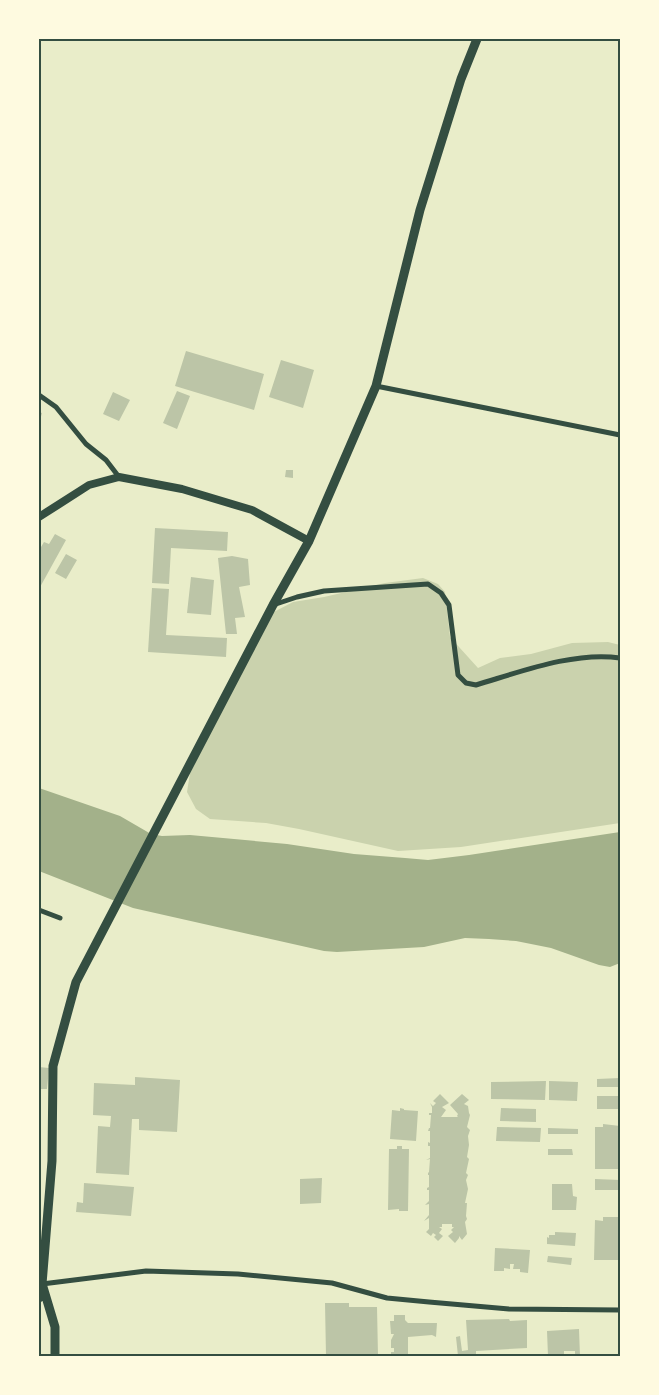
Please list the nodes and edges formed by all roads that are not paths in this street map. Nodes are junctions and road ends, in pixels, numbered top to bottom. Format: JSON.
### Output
{"nodes":[{"id":1,"x":477,"y":39,"type":"edge"},
{"id":2,"x":376,"y":386,"type":"junction"},
{"id":3,"x":39,"y":395,"type":"edge"},
{"id":4,"x":620,"y":435,"type":"edge"},
{"id":5,"x":119,"y":477,"type":"junction"},
{"id":6,"x":39,"y":517,"type":"edge"},
{"id":7,"x":309,"y":541,"type":"junction"},
{"id":8,"x":273,"y":605,"type":"junction"},
{"id":9,"x":620,"y":658,"type":"edge"},
{"id":10,"x":39,"y":910,"type":"edge"},
{"id":11,"x":60,"y":918,"type":"dead end"},
{"id":12,"x":40,"y":1285,"type":"edge"},
{"id":13,"x":39,"y":1298,"type":"edge"},
{"id":14,"x":620,"y":1310,"type":"edge"},
{"id":15,"x":55,"y":1356,"type":"edge"}],
"edges":[{"from":1,"to":2,"type":"main road"},
{"from":2,"to":4,"type":"street"},
{"from":2,"to":7,"type":"main road"},
{"from":3,"to":5,"type":"street"},
{"from":5,"to":6,"type":"street"},
{"from":5,"to":7,"type":"street"},
{"from":7,"to":8,"type":"main road"},
{"from":8,"to":9,"type":"street"},
{"from":8,"to":12,"type":"main road"},
{"from":10,"to":11,"type":"street"},
{"from":12,"to":13,"type":"main road"},
{"from":12,"to":14,"type":"street"},
{"from":12,"to":15,"type":"main road"}]}
